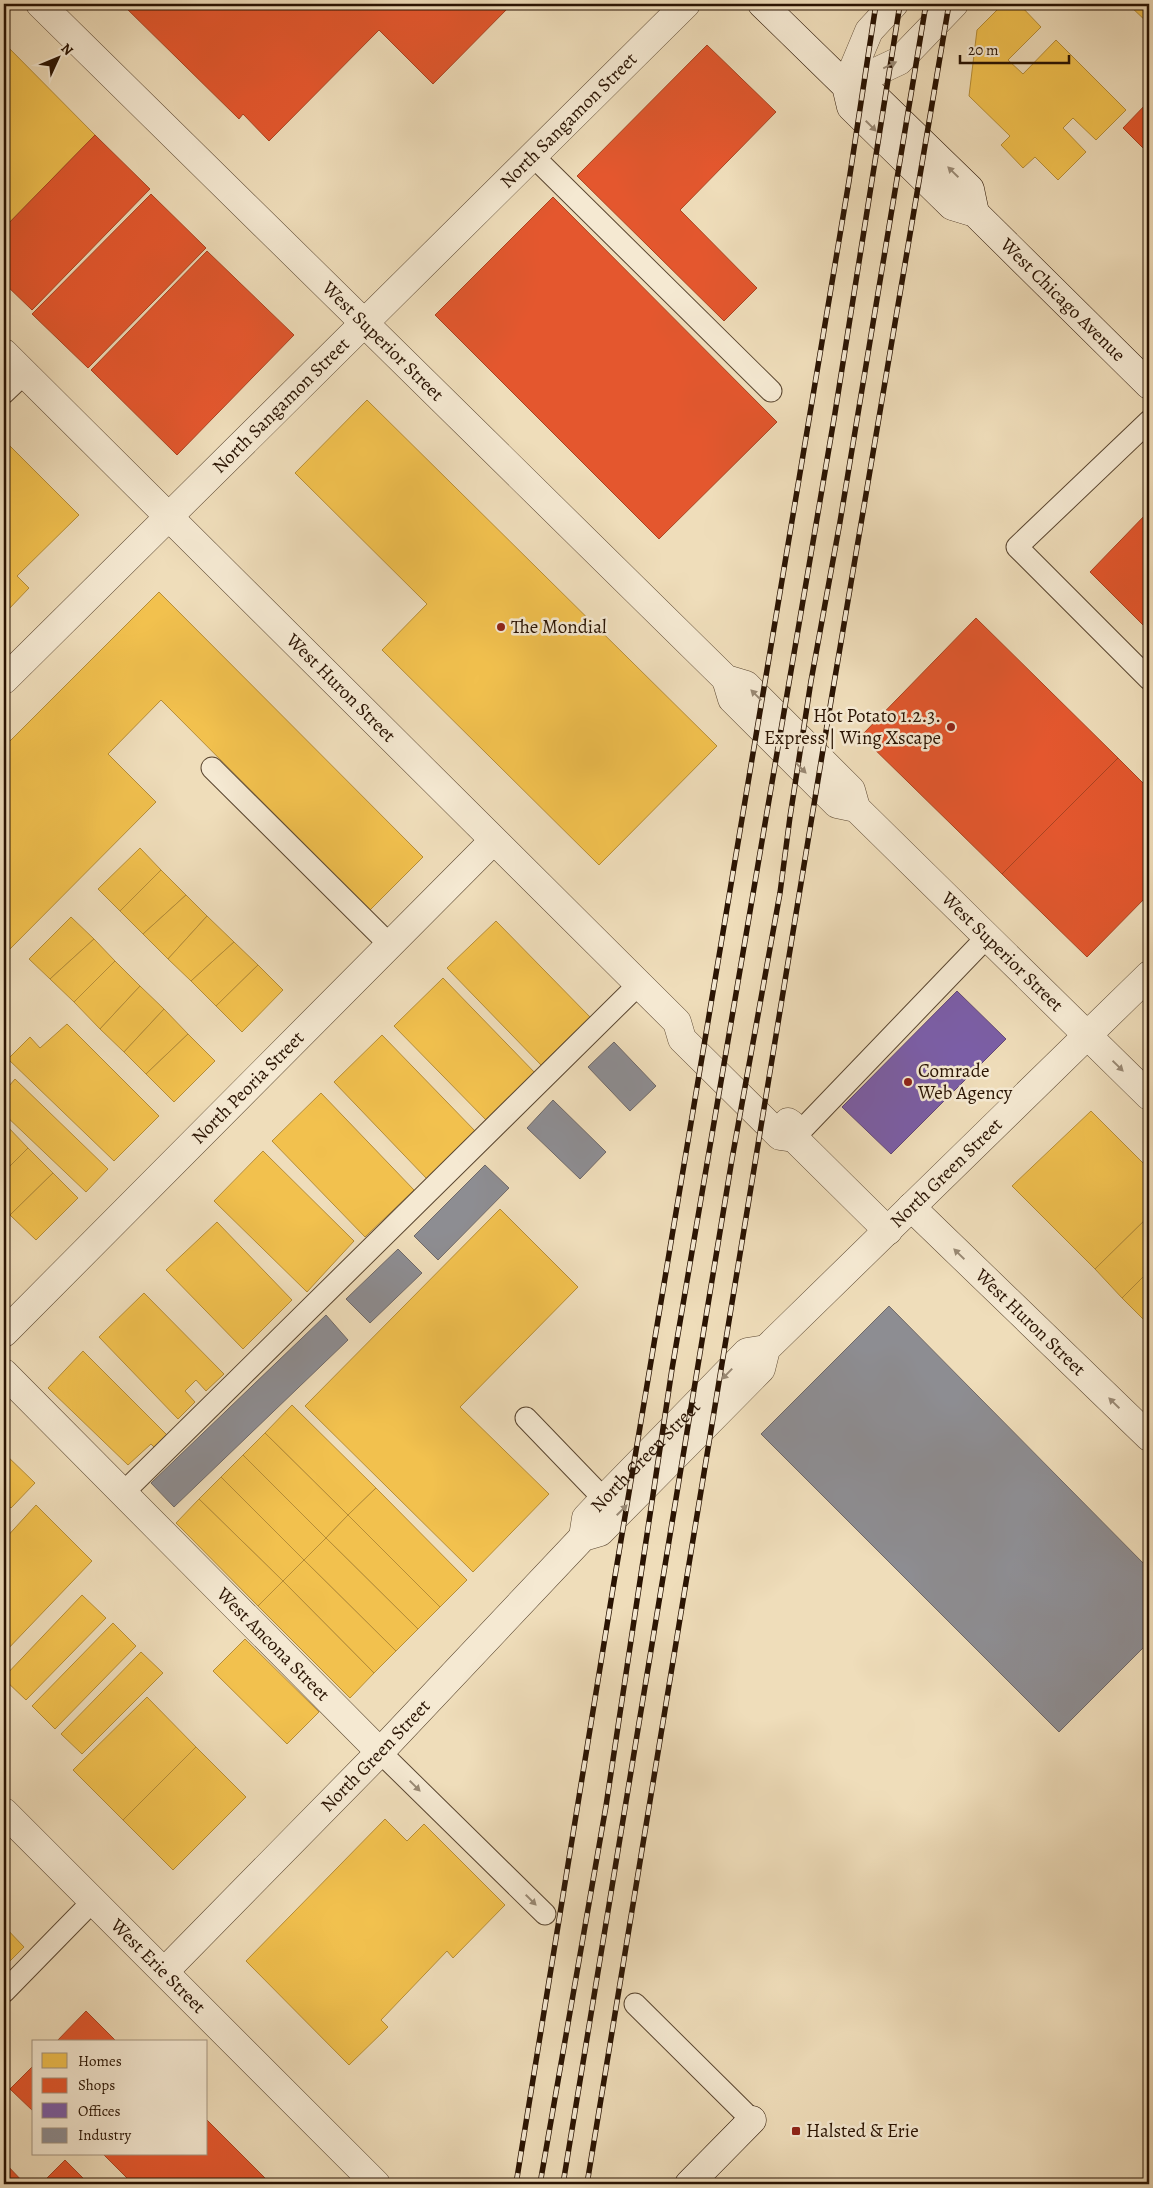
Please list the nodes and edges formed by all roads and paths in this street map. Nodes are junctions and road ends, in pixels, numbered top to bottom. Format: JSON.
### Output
{"nodes":[{"id":1,"x":40,"y":4,"type":"edge"},
{"id":2,"x":686,"y":4,"type":"edge"},
{"id":3,"x":762,"y":4,"type":"edge"},
{"id":4,"x":894,"y":4,"type":"edge"},
{"id":5,"x":954,"y":4,"type":"edge"},
{"id":6,"x":846,"y":86,"type":"junction"},
{"id":7,"x":533,"y":156,"type":"junction"},
{"id":8,"x":364,"y":323,"type":"junction"},
{"id":9,"x":4,"y":354,"type":"edge"},
{"id":10,"x":24,"y":374,"type":"junction"},
{"id":11,"x":1149,"y":385,"type":"edge"},
{"id":12,"x":770,"y":391,"type":"dead end"},
{"id":13,"x":4,"y":393,"type":"edge"},
{"id":14,"x":1149,"y":421,"type":"edge"},
{"id":15,"x":168,"y":518,"type":"junction"},
{"id":16,"x":1149,"y":679,"type":"edge"},
{"id":17,"x":4,"y":680,"type":"edge"},
{"id":18,"x":212,"y":768,"type":"dead end"},
{"id":19,"x":494,"y":841,"type":"junction"},
{"id":20,"x":986,"y":937,"type":"junction"},
{"id":21,"x":390,"y":944,"type":"junction"},
{"id":22,"x":1149,"y":975,"type":"edge"},
{"id":23,"x":638,"y":985,"type":"junction"},
{"id":24,"x":1087,"y":1036,"type":"junction"},
{"id":25,"x":1149,"y":1096,"type":"edge"},
{"id":26,"x":794,"y":1138,"type":"junction"},
{"id":27,"x":911,"y":1207,"type":"junction"},
{"id":28,"x":888,"y":1231,"type":"junction"},
{"id":29,"x":4,"y":1333,"type":"edge"},
{"id":30,"x":766,"y":1349,"type":"junction"},
{"id":31,"x":4,"y":1373,"type":"edge"},
{"id":32,"x":526,"y":1418,"type":"dead end"},
{"id":33,"x":1149,"y":1437,"type":"edge"},
{"id":34,"x":123,"y":1493,"type":"junction"},
{"id":35,"x":604,"y":1499,"type":"junction"},
{"id":36,"x":583,"y":1538,"type":"junction"},
{"id":37,"x":380,"y":1752,"type":"junction"},
{"id":38,"x":4,"y":1812,"type":"edge"},
{"id":39,"x":93,"y":1901,"type":"junction"},
{"id":40,"x":545,"y":1914,"type":"dead end"},
{"id":41,"x":165,"y":1971,"type":"junction"},
{"id":42,"x":4,"y":1992,"type":"edge"},
{"id":43,"x":635,"y":2004,"type":"dead end"},
{"id":44,"x":752,"y":2120,"type":"joint"},
{"id":45,"x":376,"y":2184,"type":"edge"},
{"id":46,"x":688,"y":2184,"type":"edge"}],
"edges":[{"from":1,"to":8,"type":"street","name":"West Superior Street"},
{"from":2,"to":7,"type":"street","name":"North Sangamon Street"},
{"from":3,"to":6,"type":"street","name":"West Chicago Avenue"},
{"from":4,"to":6,"type":"street"},
{"from":6,"to":5,"type":"street","one_way":true},
{"from":6,"to":11,"type":"street","name":"West Chicago Avenue"},
{"from":7,"to":8,"type":"street","name":"North Sangamon Street"},
{"from":7,"to":12,"type":"lane"},
{"from":8,"to":15,"type":"street","name":"North Sangamon Street"},
{"from":8,"to":20,"type":"street","name":"West Superior Street"},
{"from":9,"to":10,"type":"street","name":"West Huron Street"},
{"from":10,"to":13,"type":"lane"},
{"from":10,"to":15,"type":"street","name":"West Huron Street"},
{"from":14,"to":16,"type":"lane"},
{"from":15,"to":17,"type":"street","name":"North Sangamon Street"},
{"from":15,"to":19,"type":"street","name":"West Huron Street"},
{"from":18,"to":21,"type":"lane"},
{"from":19,"to":21,"type":"street","name":"North Peoria Street"},
{"from":19,"to":23,"type":"street","name":"West Huron Street"},
{"from":20,"to":24,"type":"street","name":"West Superior Street"},
{"from":20,"to":26,"type":"lane"},
{"from":21,"to":29,"type":"street","name":"North Peoria Street"},
{"from":22,"to":24,"type":"street","name":"North Green Street"},
{"from":23,"to":26,"type":"street","name":"West Huron Street"},
{"from":23,"to":34,"type":"lane"},
{"from":24,"to":25,"type":"street","name":"West Superior Street","one_way":true},
{"from":24,"to":27,"type":"street","name":"North Green Street"},
{"from":26,"to":28,"type":"street","name":"West Huron Street"},
{"from":27,"to":28,"type":"street","name":"North Green Street"},
{"from":33,"to":27,"type":"street","name":"West Huron Street","one_way":true},
{"from":28,"to":30,"type":"street","name":"North Green Street"},
{"from":30,"to":35,"type":"street","name":"North Green Street","one_way":true},
{"from":36,"to":30,"type":"street","name":"North Green Street","one_way":true},
{"from":31,"to":34,"type":"street","name":"West Ancona Street"},
{"from":32,"to":35,"type":"lane"},
{"from":34,"to":37,"type":"street","name":"West Ancona Street"},
{"from":35,"to":36,"type":"street","name":"North Green Street"},
{"from":36,"to":37,"type":"street","name":"North Green Street"},
{"from":37,"to":40,"type":"lane","name":"West Ancona Street","one_way":true},
{"from":37,"to":41,"type":"street","name":"North Green Street"},
{"from":38,"to":39,"type":"street","name":"West Erie Street"},
{"from":39,"to":41,"type":"street","name":"West Erie Street"},
{"from":39,"to":42,"type":"lane"},
{"from":41,"to":45,"type":"street","name":"West Erie Street"},
{"from":43,"to":44,"type":"lane"},
{"from":44,"to":46,"type":"street"}]}
